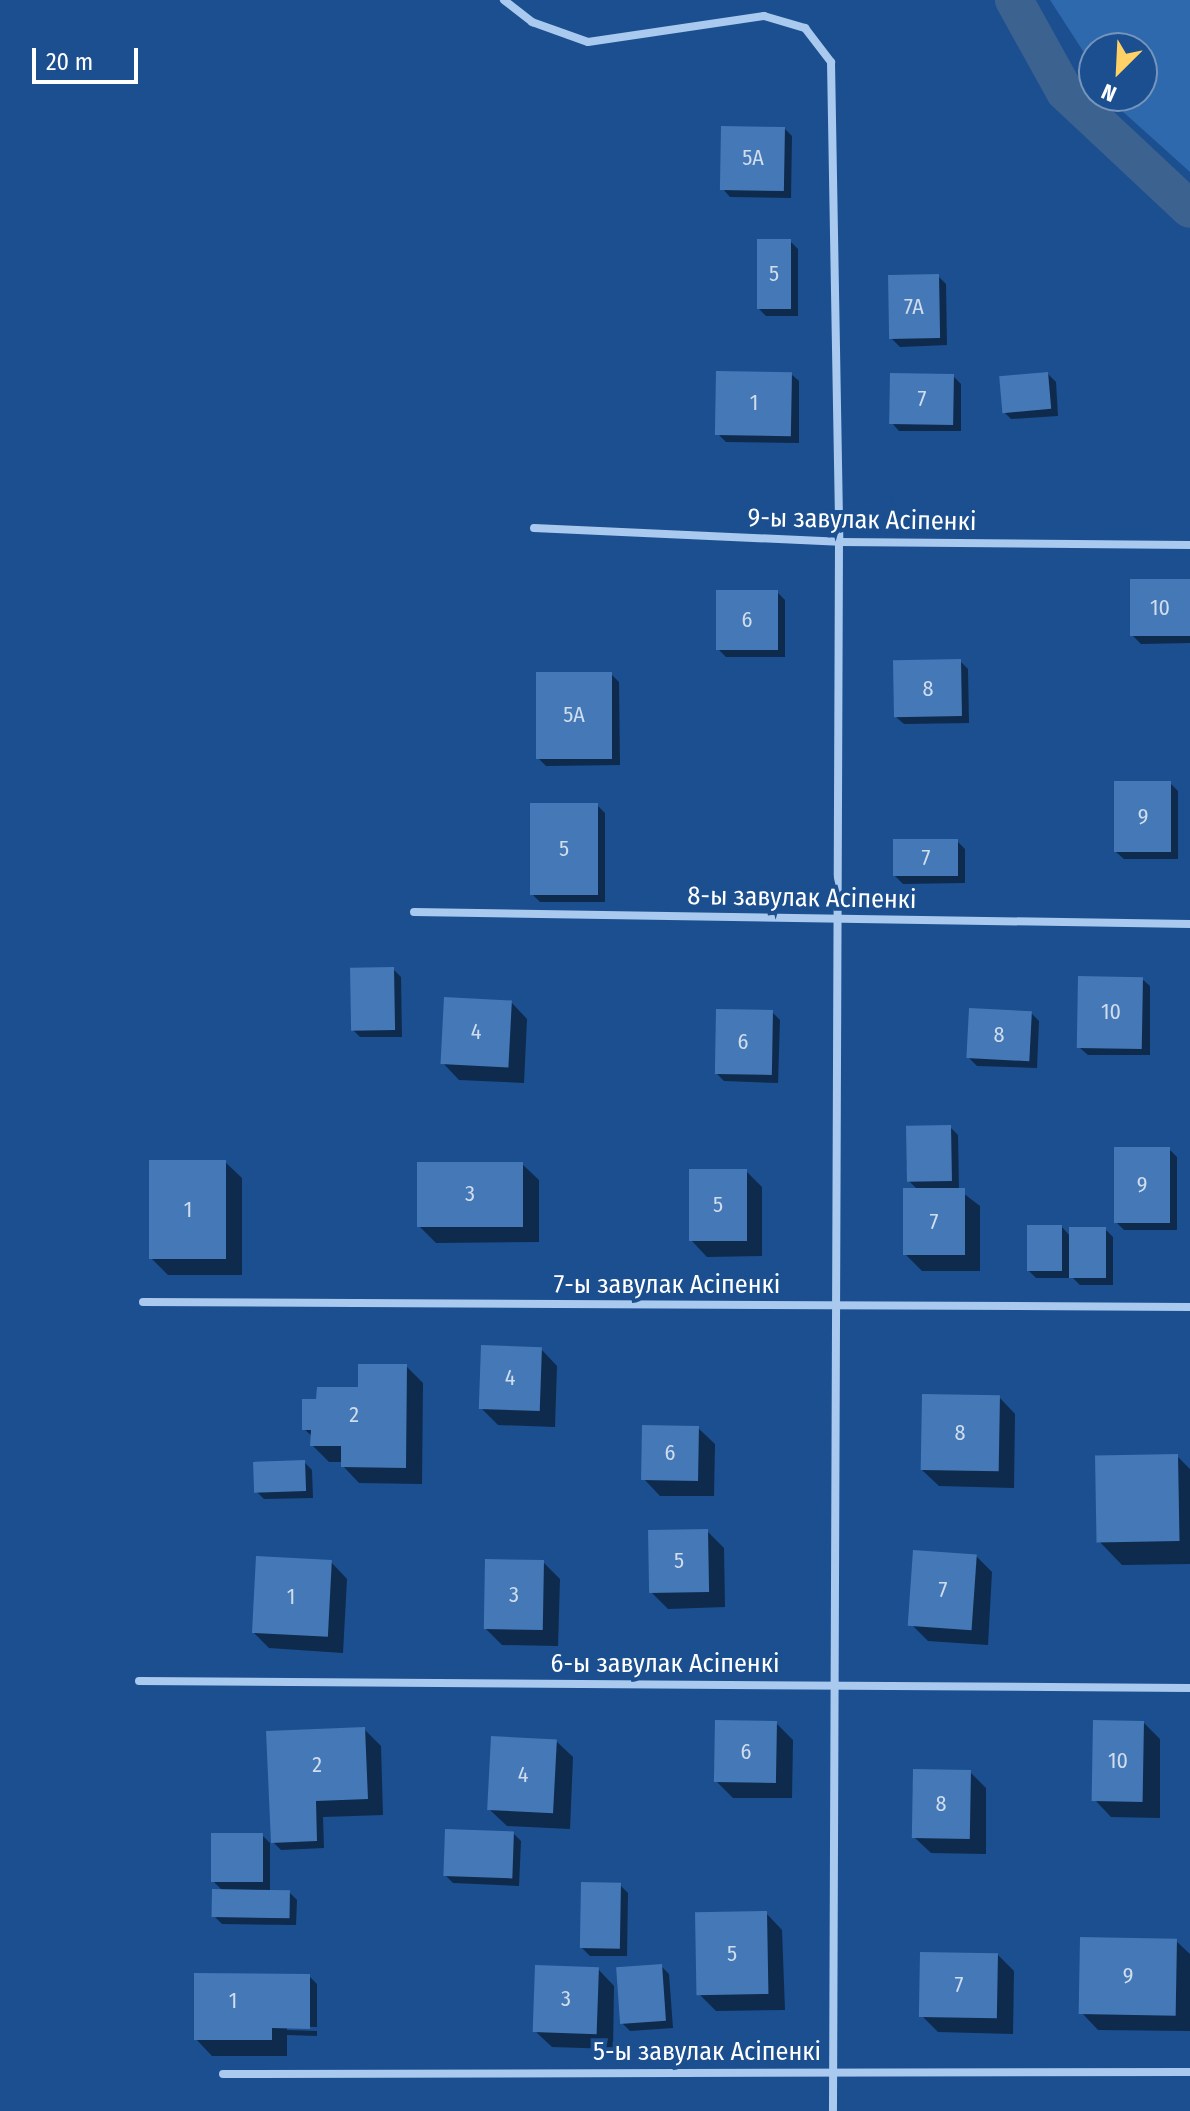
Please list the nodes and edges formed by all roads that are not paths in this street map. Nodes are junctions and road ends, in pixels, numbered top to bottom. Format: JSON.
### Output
{"nodes":[{"id":1,"x":504,"y":0,"type":"edge"},
{"id":2,"x":534,"y":528,"type":"dead end"},
{"id":3,"x":839,"y":542,"type":"junction"},
{"id":4,"x":1190,"y":545,"type":"edge"},
{"id":5,"x":414,"y":912,"type":"dead end"},
{"id":6,"x":838,"y":919,"type":"junction"},
{"id":7,"x":1190,"y":924,"type":"edge"},
{"id":8,"x":143,"y":1302,"type":"dead end"},
{"id":9,"x":837,"y":1306,"type":"junction"},
{"id":10,"x":1190,"y":1307,"type":"edge"},
{"id":11,"x":139,"y":1681,"type":"dead end"},
{"id":12,"x":834,"y":1685,"type":"junction"},
{"id":13,"x":1190,"y":1688,"type":"edge"},
{"id":14,"x":833,"y":2071,"type":"junction"},
{"id":15,"x":1190,"y":2072,"type":"edge"},
{"id":16,"x":223,"y":2074,"type":"dead end"},
{"id":17,"x":833,"y":2111,"type":"edge"}],
"edges":[{"from":1,"to":3,"type":"street"},
{"from":2,"to":3,"type":"street","name":"9-ы завулак Асіпенкі"},
{"from":3,"to":4,"type":"street","name":"9-ы завулак Асіпенкі"},
{"from":3,"to":6,"type":"street"},
{"from":5,"to":6,"type":"street","name":"8-ы завулак Асіпенкі"},
{"from":6,"to":7,"type":"street","name":"8-ы завулак Асіпенкі"},
{"from":6,"to":9,"type":"street"},
{"from":8,"to":9,"type":"street","name":"7-ы завулак Асіпенкі"},
{"from":9,"to":10,"type":"street","name":"7-ы завулак Асіпенкі"},
{"from":9,"to":12,"type":"street"},
{"from":11,"to":12,"type":"street","name":"6-ы завулак Асіпенкі"},
{"from":12,"to":13,"type":"street","name":"6-ы завулак Асіпенкі"},
{"from":12,"to":14,"type":"street"},
{"from":14,"to":15,"type":"street","name":"5-ы завулак Асіпенкі"},
{"from":14,"to":16,"type":"street","name":"5-ы завулак Асіпенкі"},
{"from":14,"to":17,"type":"street"}]}
